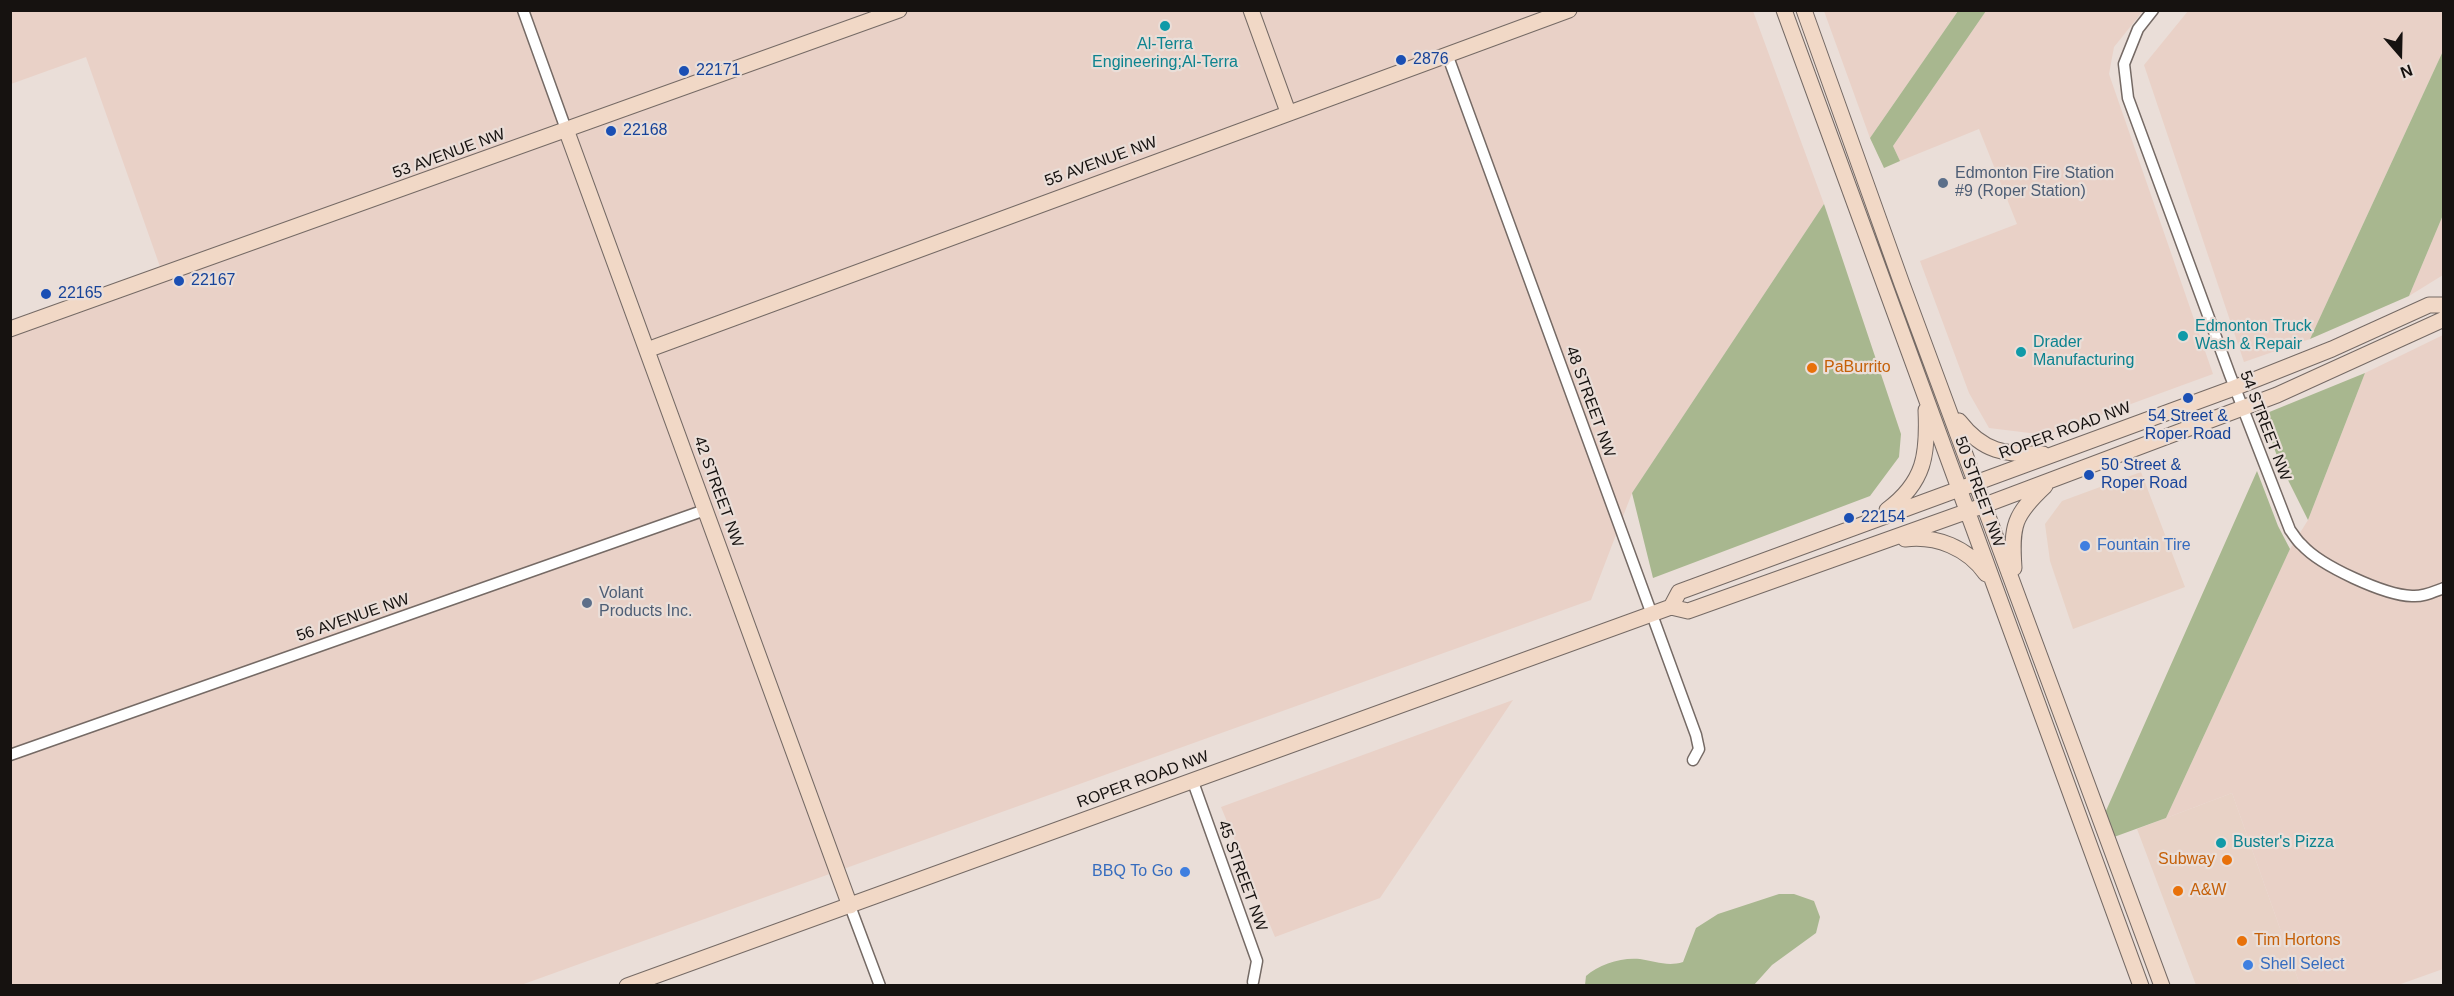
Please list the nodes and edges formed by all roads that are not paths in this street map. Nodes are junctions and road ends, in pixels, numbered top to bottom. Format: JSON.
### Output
{"nodes":[{"id":1,"x":523,"y":10,"type":"edge"},
{"id":2,"x":899,"y":10,"type":"edge"},
{"id":3,"x":1251,"y":10,"type":"edge"},
{"id":4,"x":1569,"y":10,"type":"edge"},
{"id":5,"x":1784,"y":10,"type":"edge"},
{"id":6,"x":1804,"y":10,"type":"edge"},
{"id":7,"x":2153,"y":10,"type":"edge"},
{"id":8,"x":1447,"y":54,"type":"junction"},
{"id":9,"x":1288,"y":112,"type":"junction"},
{"id":10,"x":567,"y":132,"type":"junction"},
{"id":11,"x":2444,"y":305,"type":"edge"},
{"id":12,"x":2444,"y":319,"type":"edge"},
{"id":13,"x":10,"y":329,"type":"edge"},
{"id":14,"x":647,"y":350,"type":"junction"},
{"id":15,"x":2234,"y":388,"type":"junction"},
{"id":16,"x":1925,"y":395,"type":"junction"},
{"id":17,"x":2242,"y":408,"type":"junction"},
{"id":18,"x":1950,"y":410,"type":"junction"},
{"id":19,"x":2055,"y":454,"type":"junction"},
{"id":20,"x":2051,"y":481,"type":"junction"},
{"id":21,"x":1977,"y":483,"type":"junction"},
{"id":22,"x":1959,"y":489,"type":"junction"},
{"id":23,"x":1985,"y":505,"type":"junction"},
{"id":24,"x":705,"y":510,"type":"junction"},
{"id":25,"x":1966,"y":512,"type":"junction"},
{"id":26,"x":1872,"y":520,"type":"junction"},
{"id":27,"x":1884,"y":541,"type":"junction"},
{"id":28,"x":2015,"y":586,"type":"junction"},
{"id":29,"x":2444,"y":588,"type":"edge"},
{"id":30,"x":1997,"y":590,"type":"junction"},
{"id":31,"x":1671,"y":608,"type":"junction"},
{"id":32,"x":1652,"y":614,"type":"junction"},
{"id":33,"x":10,"y":755,"type":"edge"},
{"id":34,"x":1693,"y":760,"type":"dead end"},
{"id":35,"x":1192,"y":782,"type":"junction"},
{"id":36,"x":850,"y":906,"type":"junction"},
{"id":37,"x":1253,"y":982,"type":"dead end"},
{"id":38,"x":627,"y":986,"type":"edge"},
{"id":39,"x":880,"y":986,"type":"edge"},
{"id":40,"x":2141,"y":986,"type":"edge"},
{"id":41,"x":2162,"y":986,"type":"edge"}],
"edges":[{"from":1,"to":10,"type":"street","name":"42 STREET NW"},
{"from":2,"to":10,"type":"main road","name":"53 AVENUE NW"},
{"from":3,"to":9,"type":"main road"},
{"from":4,"to":8,"type":"main road","name":"55 AVENUE NW"},
{"from":5,"to":16,"type":"main road","name":"50 STREET NW"},
{"from":6,"to":18,"type":"main road","name":"50 STREET NW"},
{"from":7,"to":15,"type":"street","name":"54 STREET NW"},
{"from":8,"to":9,"type":"main road","name":"55 AVENUE NW"},
{"from":8,"to":32,"type":"street","name":"48 STREET NW"},
{"from":9,"to":14,"type":"main road","name":"55 AVENUE NW"},
{"from":10,"to":13,"type":"main road","name":"53 AVENUE NW"},
{"from":10,"to":14,"type":"main road","name":"42 STREET NW"},
{"from":11,"to":15,"type":"main road","name":"ROPER ROAD NW"},
{"from":12,"to":17,"type":"main road","name":"ROPER ROAD NW"},
{"from":14,"to":24,"type":"main road","name":"42 STREET NW"},
{"from":15,"to":17,"type":"street","name":"54 STREET NW"},
{"from":15,"to":19,"type":"main road","name":"ROPER ROAD NW"},
{"from":16,"to":22,"type":"main road","name":"50 STREET NW"},
{"from":16,"to":26,"type":"main road"},
{"from":17,"to":20,"type":"main road","name":"ROPER ROAD NW"},
{"from":17,"to":29,"type":"street","name":"54 STREET NW"},
{"from":18,"to":19,"type":"main road"},
{"from":18,"to":21,"type":"main road","name":"50 STREET NW"},
{"from":19,"to":21,"type":"main road","name":"ROPER ROAD NW"},
{"from":20,"to":23,"type":"main road","name":"ROPER ROAD NW"},
{"from":20,"to":28,"type":"main road"},
{"from":21,"to":22,"type":"main road","name":"ROPER ROAD NW"},
{"from":21,"to":23,"type":"main road","name":"50 STREET NW"},
{"from":22,"to":25,"type":"main road","name":"50 STREET NW"},
{"from":22,"to":26,"type":"main road","name":"ROPER ROAD NW"},
{"from":23,"to":25,"type":"main road","name":"ROPER ROAD NW"},
{"from":23,"to":28,"type":"main road","name":"50 STREET NW"},
{"from":24,"to":33,"type":"street","name":"56 AVENUE NW"},
{"from":24,"to":36,"type":"main road","name":"42 STREET NW"},
{"from":25,"to":27,"type":"main road","name":"ROPER ROAD NW"},
{"from":25,"to":30,"type":"main road","name":"50 STREET NW"},
{"from":26,"to":31,"type":"main road","name":"ROPER ROAD NW"},
{"from":27,"to":30,"type":"main road"},
{"from":27,"to":31,"type":"main road","name":"ROPER ROAD NW"},
{"from":28,"to":41,"type":"main road","name":"50 STREET NW"},
{"from":30,"to":40,"type":"main road","name":"50 STREET NW"},
{"from":31,"to":32,"type":"main road","name":"ROPER ROAD NW"},
{"from":32,"to":34,"type":"street","name":"48 STREET NW"},
{"from":32,"to":35,"type":"main road","name":"ROPER ROAD NW"},
{"from":35,"to":36,"type":"main road","name":"ROPER ROAD NW"},
{"from":35,"to":37,"type":"street","name":"45 STREET NW"},
{"from":36,"to":38,"type":"main road","name":"ROPER ROAD NW"},
{"from":36,"to":39,"type":"street","name":"42 STREET NW"}]}
